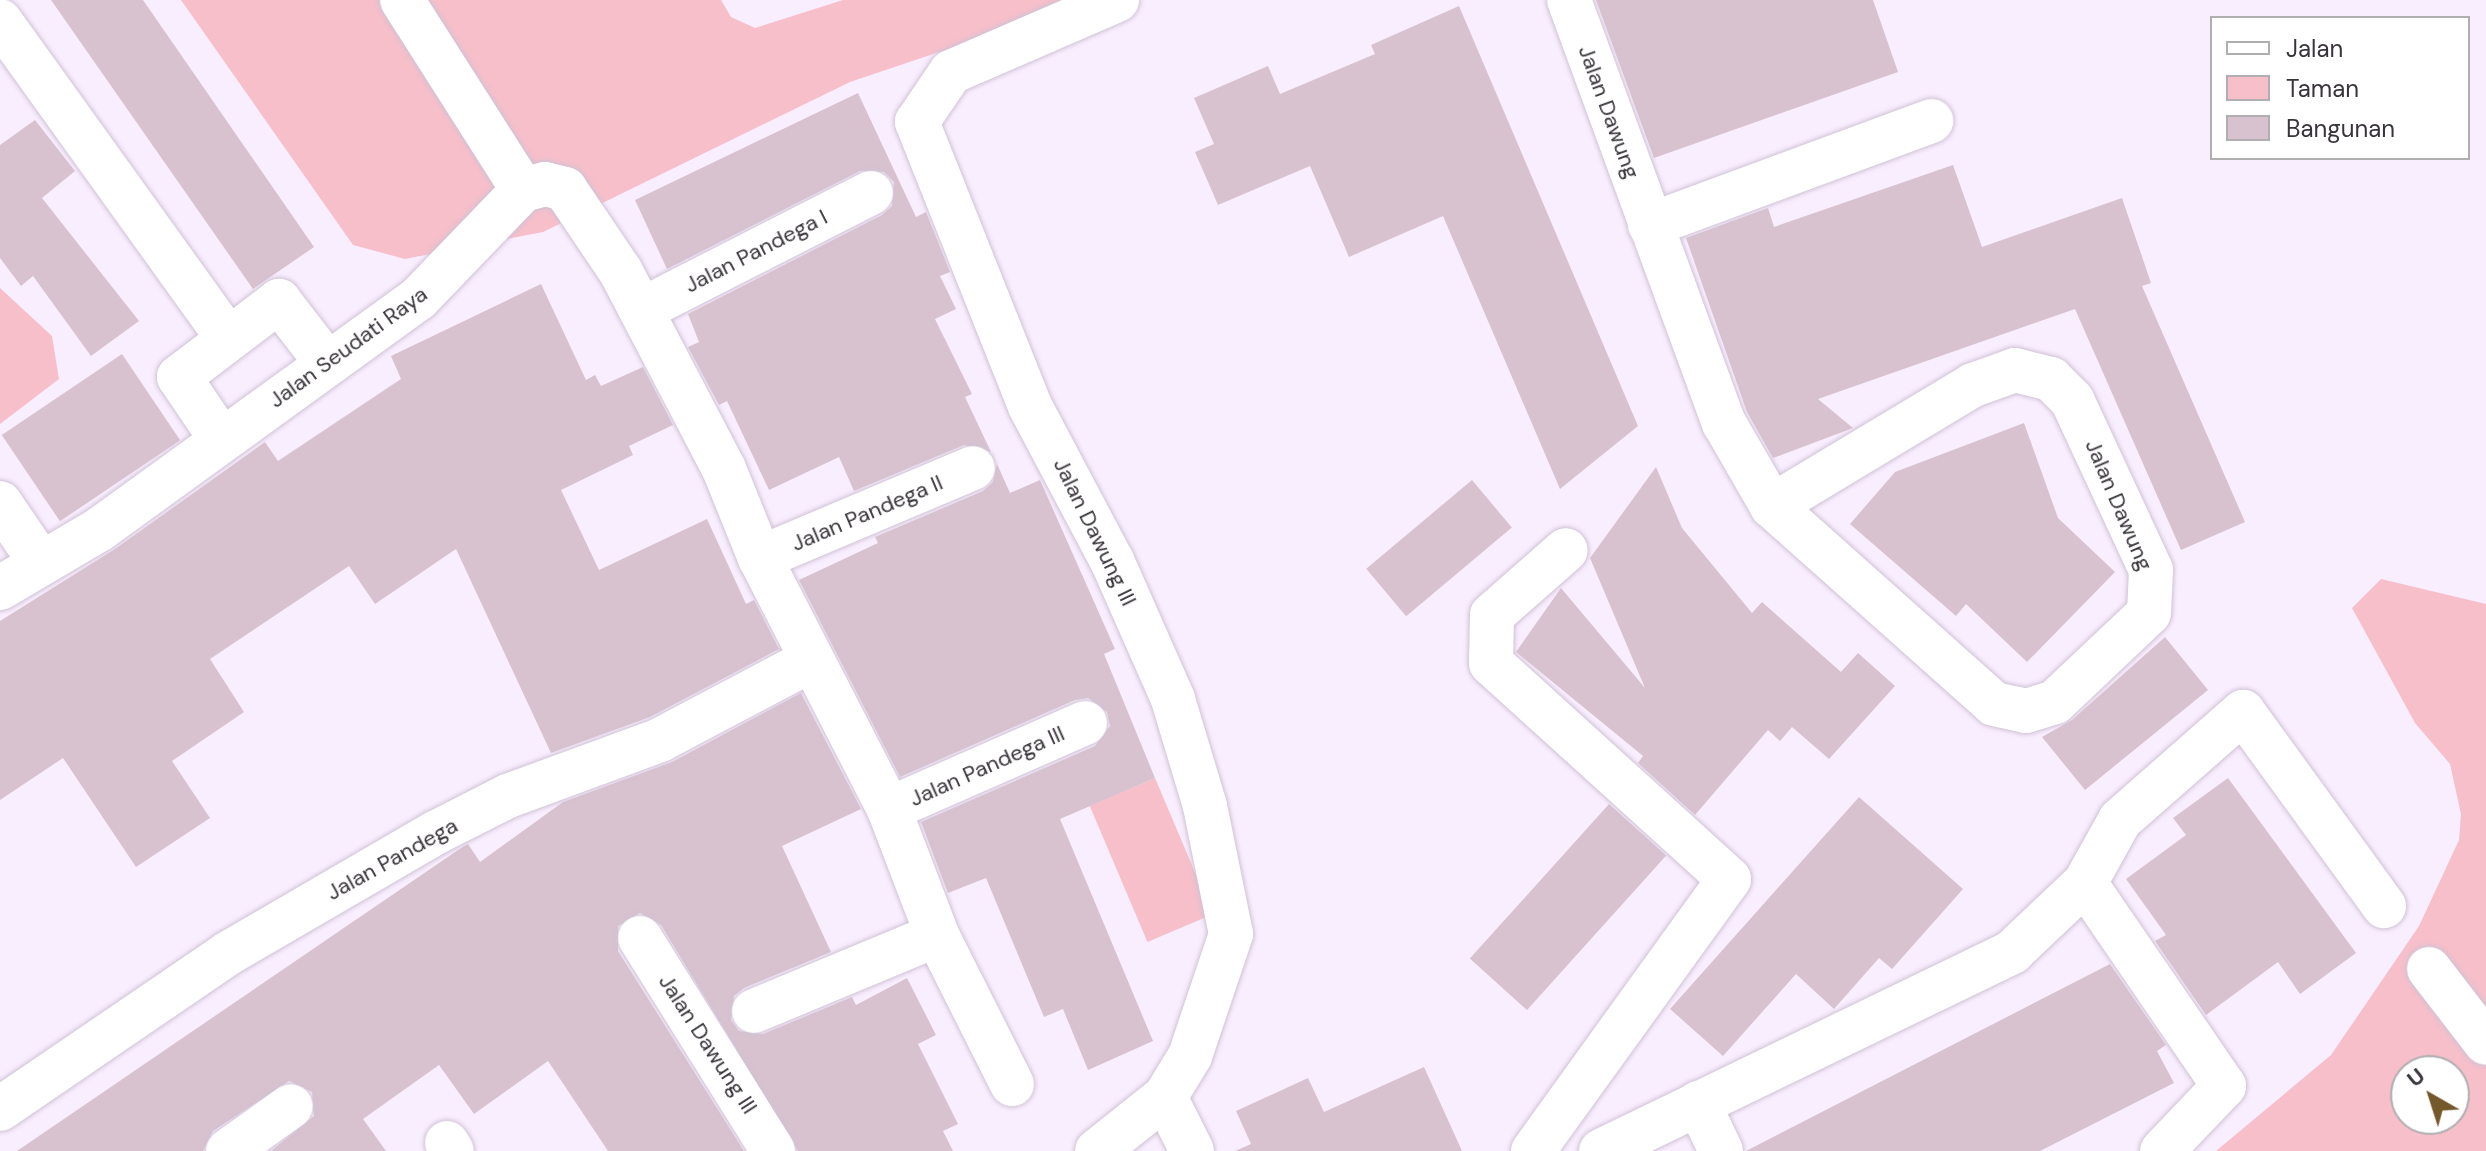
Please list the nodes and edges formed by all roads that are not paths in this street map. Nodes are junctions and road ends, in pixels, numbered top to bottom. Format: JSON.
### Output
{"nodes":[{"id":1,"x":402,"y":0,"type":"edge"},
{"id":2,"x":1117,"y":0,"type":"edge"},
{"id":3,"x":1569,"y":0,"type":"edge"},
{"id":4,"x":7,"y":47,"type":"edge"},
{"id":5,"x":1931,"y":121,"type":"dead end"},
{"id":6,"x":523,"y":190,"type":"junction"},
{"id":7,"x":871,"y":193,"type":"dead end"},
{"id":8,"x":1650,"y":225,"type":"junction"},
{"id":9,"x":641,"y":310,"type":"junction"},
{"id":10,"x":228,"y":338,"type":"junction"},
{"id":11,"x":327,"y":363,"type":"junction"},
{"id":12,"x":221,"y":439,"type":"junction"},
{"id":13,"x":973,"y":468,"type":"dead end"},
{"id":14,"x":0,"y":503,"type":"edge"},
{"id":15,"x":1772,"y":506,"type":"junction"},
{"id":16,"x":1566,"y":550,"type":"dead end"},
{"id":17,"x":760,"y":558,"type":"junction"},
{"id":18,"x":41,"y":563,"type":"junction"},
{"id":19,"x":0,"y":588,"type":"edge"},
{"id":20,"x":811,"y":660,"type":"junction"},
{"id":21,"x":1085,"y":723,"type":"dead end"},
{"id":22,"x":889,"y":809,"type":"junction"},
{"id":23,"x":2085,"y":883,"type":"junction"},
{"id":24,"x":2384,"y":906,"type":"dead end"},
{"id":25,"x":937,"y":935,"type":"junction"},
{"id":26,"x":640,"y":938,"type":"dead end"},
{"id":27,"x":2429,"y":969,"type":"dead end"},
{"id":28,"x":754,"y":1011,"type":"dead end"},
{"id":29,"x":2486,"y":1043,"type":"edge"},
{"id":30,"x":1012,"y":1084,"type":"dead end"},
{"id":31,"x":1165,"y":1097,"type":"junction"},
{"id":32,"x":1698,"y":1103,"type":"junction"},
{"id":33,"x":291,"y":1106,"type":"dead end"},
{"id":34,"x":0,"y":1109,"type":"edge"},
{"id":35,"x":228,"y":1151,"type":"edge"},
{"id":36,"x":773,"y":1151,"type":"edge"},
{"id":37,"x":1097,"y":1151,"type":"edge"},
{"id":38,"x":1192,"y":1151,"type":"edge"},
{"id":39,"x":1533,"y":1151,"type":"edge"},
{"id":40,"x":1601,"y":1151,"type":"edge"},
{"id":41,"x":1721,"y":1151,"type":"edge"},
{"id":42,"x":2162,"y":1151,"type":"edge"}],
"edges":[{"from":1,"to":6,"type":"street"},
{"from":2,"to":31,"type":"street","name":"Jalan Dawung III"},
{"from":3,"to":8,"type":"street","name":"Jalan Dawung"},
{"from":4,"to":10,"type":"street"},
{"from":5,"to":8,"type":"street"},
{"from":6,"to":9,"type":"street"},
{"from":6,"to":11,"type":"street","name":"Jalan Seudati Raya"},
{"from":7,"to":9,"type":"street","name":"Jalan Pandega I"},
{"from":8,"to":15,"type":"street","name":"Jalan Dawung"},
{"from":9,"to":17,"type":"street"},
{"from":10,"to":11,"type":"street"},
{"from":10,"to":12,"type":"street"},
{"from":11,"to":12,"type":"street","name":"Jalan Seudati Raya"},
{"from":12,"to":18,"type":"street","name":"Jalan Seudati Raya"},
{"from":13,"to":17,"type":"street","name":"Jalan Pandega II"},
{"from":14,"to":18,"type":"street"},
{"from":15,"to":15,"type":"street","name":"Jalan Dawung"},
{"from":16,"to":39,"type":"street"},
{"from":17,"to":20,"type":"street"},
{"from":18,"to":19,"type":"street","name":"Jalan Seudati Raya"},
{"from":20,"to":22,"type":"street"},
{"from":20,"to":34,"type":"street","name":"Jalan Pandega"},
{"from":21,"to":22,"type":"street","name":"Jalan Pandega III"},
{"from":22,"to":25,"type":"street"},
{"from":23,"to":24,"type":"street"},
{"from":23,"to":32,"type":"street"},
{"from":23,"to":42,"type":"street"},
{"from":25,"to":28,"type":"street"},
{"from":25,"to":30,"type":"street"},
{"from":26,"to":36,"type":"street","name":"Jalan Dawung III"},
{"from":27,"to":29,"type":"street"},
{"from":31,"to":37,"type":"street","name":"Jalan Dawung III"},
{"from":31,"to":38,"type":"street"},
{"from":32,"to":40,"type":"street"},
{"from":32,"to":41,"type":"street"},
{"from":33,"to":35,"type":"street"}]}
